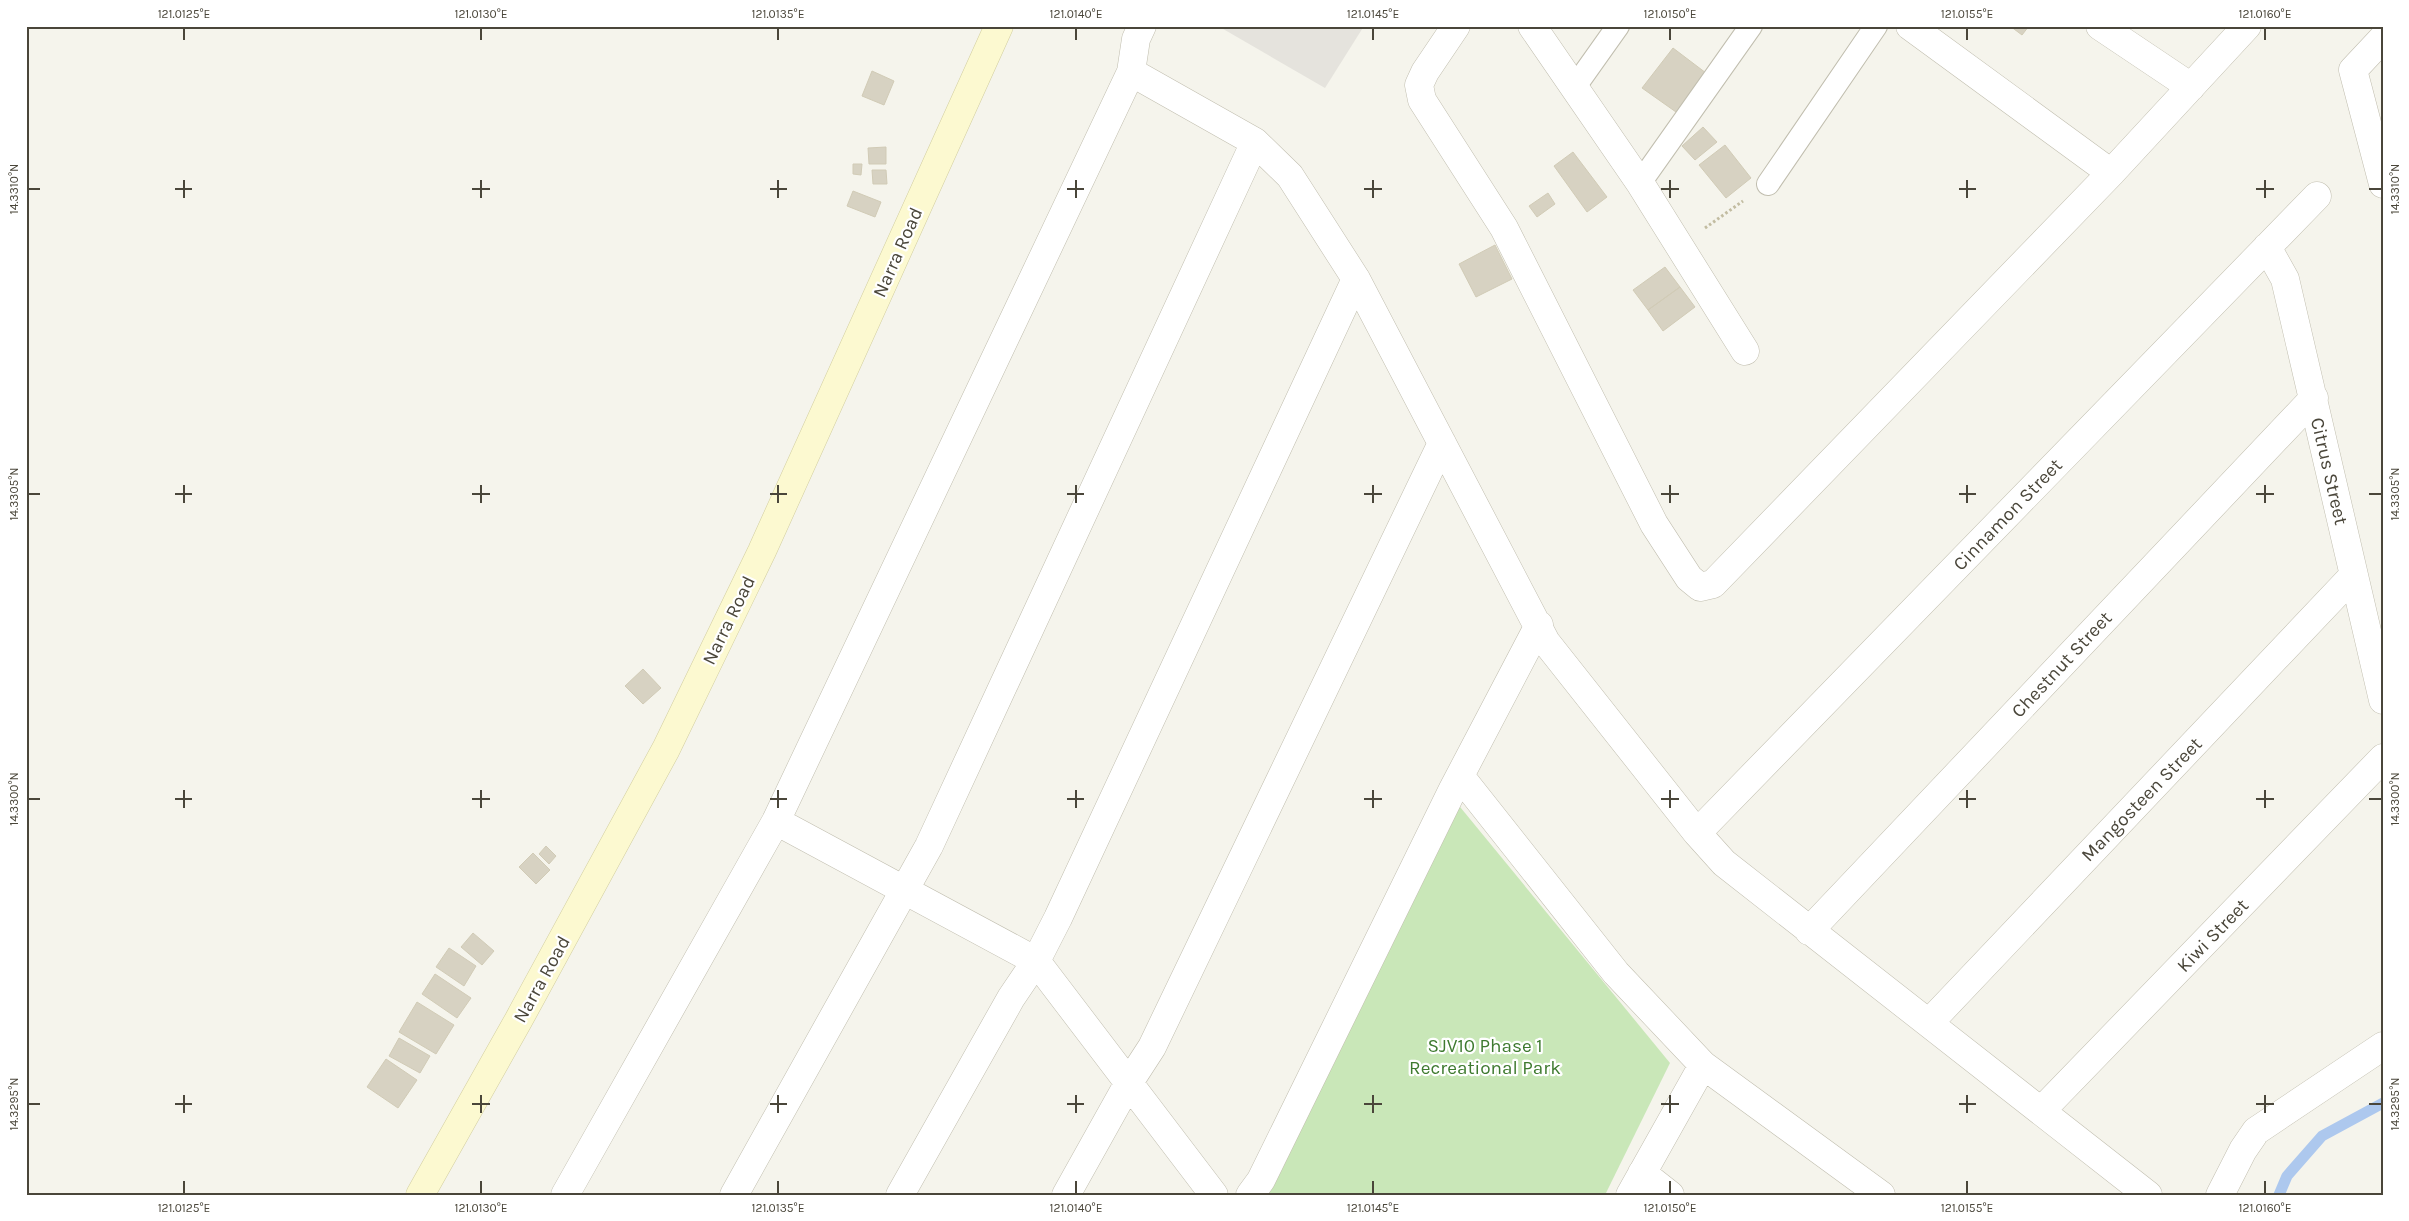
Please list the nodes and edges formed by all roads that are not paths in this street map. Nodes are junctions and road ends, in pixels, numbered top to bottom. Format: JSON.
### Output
{"nodes":[{"id":1,"x":999,"y":26,"type":"edge"},
{"id":2,"x":1142,"y":26,"type":"edge"},
{"id":3,"x":1456,"y":26,"type":"edge"},
{"id":4,"x":1532,"y":26,"type":"edge"},
{"id":5,"x":1618,"y":26,"type":"edge"},
{"id":6,"x":1751,"y":26,"type":"edge"},
{"id":7,"x":1876,"y":26,"type":"edge"},
{"id":8,"x":1910,"y":26,"type":"edge"},
{"id":9,"x":2100,"y":26,"type":"edge"},
{"id":10,"x":2247,"y":26,"type":"edge"},
{"id":11,"x":2383,"y":38,"type":"edge"},
{"id":12,"x":1132,"y":72,"type":"junction"},
{"id":13,"x":2191,"y":87,"type":"junction"},
{"id":14,"x":1574,"y":88,"type":"junction"},
{"id":15,"x":1255,"y":142,"type":"junction"},
{"id":16,"x":2111,"y":173,"type":"junction"},
{"id":17,"x":1640,"y":183,"type":"junction"},
{"id":18,"x":1768,"y":184,"type":"road end"},
{"id":19,"x":2383,"y":184,"type":"edge"},
{"id":20,"x":2317,"y":196,"type":"dead end"},
{"id":21,"x":2266,"y":247,"type":"junction"},
{"id":22,"x":1356,"y":279,"type":"junction"},
{"id":23,"x":1745,"y":351,"type":"dead end"},
{"id":24,"x":2314,"y":398,"type":"junction"},
{"id":25,"x":1442,"y":443,"type":"junction"},
{"id":26,"x":2353,"y":576,"type":"junction"},
{"id":27,"x":1539,"y":624,"type":"junction"},
{"id":28,"x":2383,"y":700,"type":"edge"},
{"id":29,"x":2383,"y":758,"type":"edge"},
{"id":30,"x":1460,"y":776,"type":"junction"},
{"id":31,"x":776,"y":821,"type":"junction"},
{"id":32,"x":1697,"y":833,"type":"junction"},
{"id":33,"x":905,"y":890,"type":"junction"},
{"id":34,"x":1809,"y":931,"type":"junction"},
{"id":35,"x":1036,"y":961,"type":"junction"},
{"id":36,"x":1929,"y":1023,"type":"junction"},
{"id":37,"x":2383,"y":1046,"type":"edge"},
{"id":38,"x":1703,"y":1065,"type":"junction"},
{"id":39,"x":1128,"y":1084,"type":"junction"},
{"id":40,"x":2041,"y":1111,"type":"junction"},
{"id":41,"x":1636,"y":1184,"type":"edge"},
{"id":42,"x":420,"y":1195,"type":"edge"},
{"id":43,"x":565,"y":1195,"type":"edge"},
{"id":44,"x":734,"y":1195,"type":"edge"},
{"id":45,"x":900,"y":1195,"type":"edge"},
{"id":46,"x":1066,"y":1195,"type":"edge"},
{"id":47,"x":1214,"y":1195,"type":"edge"},
{"id":48,"x":1250,"y":1195,"type":"edge"},
{"id":49,"x":1670,"y":1195,"type":"edge"},
{"id":50,"x":1881,"y":1195,"type":"edge"},
{"id":51,"x":2148,"y":1195,"type":"edge"},
{"id":52,"x":2220,"y":1195,"type":"edge"}],
"edges":[{"from":1,"to":42,"type":"street","name":"Narra Road"},
{"from":2,"to":12,"type":"street"},
{"from":3,"to":16,"type":"street"},
{"from":4,"to":14,"type":"street"},
{"from":5,"to":14,"type":"lane"},
{"from":6,"to":17,"type":"lane"},
{"from":7,"to":18,"type":"lane"},
{"from":8,"to":16,"type":"street"},
{"from":9,"to":13,"type":"street"},
{"from":10,"to":13,"type":"street"},
{"from":11,"to":19,"type":"street"},
{"from":12,"to":15,"type":"street"},
{"from":12,"to":31,"type":"street"},
{"from":13,"to":16,"type":"street"},
{"from":14,"to":17,"type":"street"},
{"from":15,"to":22,"type":"street"},
{"from":15,"to":33,"type":"street"},
{"from":17,"to":23,"type":"street"},
{"from":20,"to":21,"type":"street","name":"Cinnamon Street"},
{"from":21,"to":24,"type":"street","name":"Citrus Street"},
{"from":21,"to":32,"type":"street","name":"Cinnamon Street"},
{"from":22,"to":25,"type":"street"},
{"from":22,"to":35,"type":"street"},
{"from":24,"to":26,"type":"street","name":"Citrus Street"},
{"from":24,"to":34,"type":"street","name":"Chestnut Street"},
{"from":25,"to":27,"type":"street"},
{"from":25,"to":39,"type":"street"},
{"from":26,"to":28,"type":"street","name":"Citrus Street"},
{"from":26,"to":36,"type":"street","name":"Mangosteen Street"},
{"from":27,"to":30,"type":"street"},
{"from":27,"to":32,"type":"street"},
{"from":29,"to":40,"type":"street","name":"Kiwi Street"},
{"from":30,"to":38,"type":"street"},
{"from":30,"to":48,"type":"street"},
{"from":31,"to":33,"type":"street"},
{"from":31,"to":43,"type":"street"},
{"from":32,"to":34,"type":"street"},
{"from":33,"to":35,"type":"street"},
{"from":33,"to":44,"type":"street"},
{"from":34,"to":36,"type":"street"},
{"from":35,"to":39,"type":"street"},
{"from":35,"to":45,"type":"street"},
{"from":36,"to":40,"type":"street"},
{"from":37,"to":52,"type":"street"},
{"from":38,"to":41,"type":"street"},
{"from":38,"to":50,"type":"street"},
{"from":39,"to":46,"type":"street"},
{"from":39,"to":47,"type":"street"},
{"from":40,"to":51,"type":"street"},
{"from":41,"to":49,"type":"street"}]}
